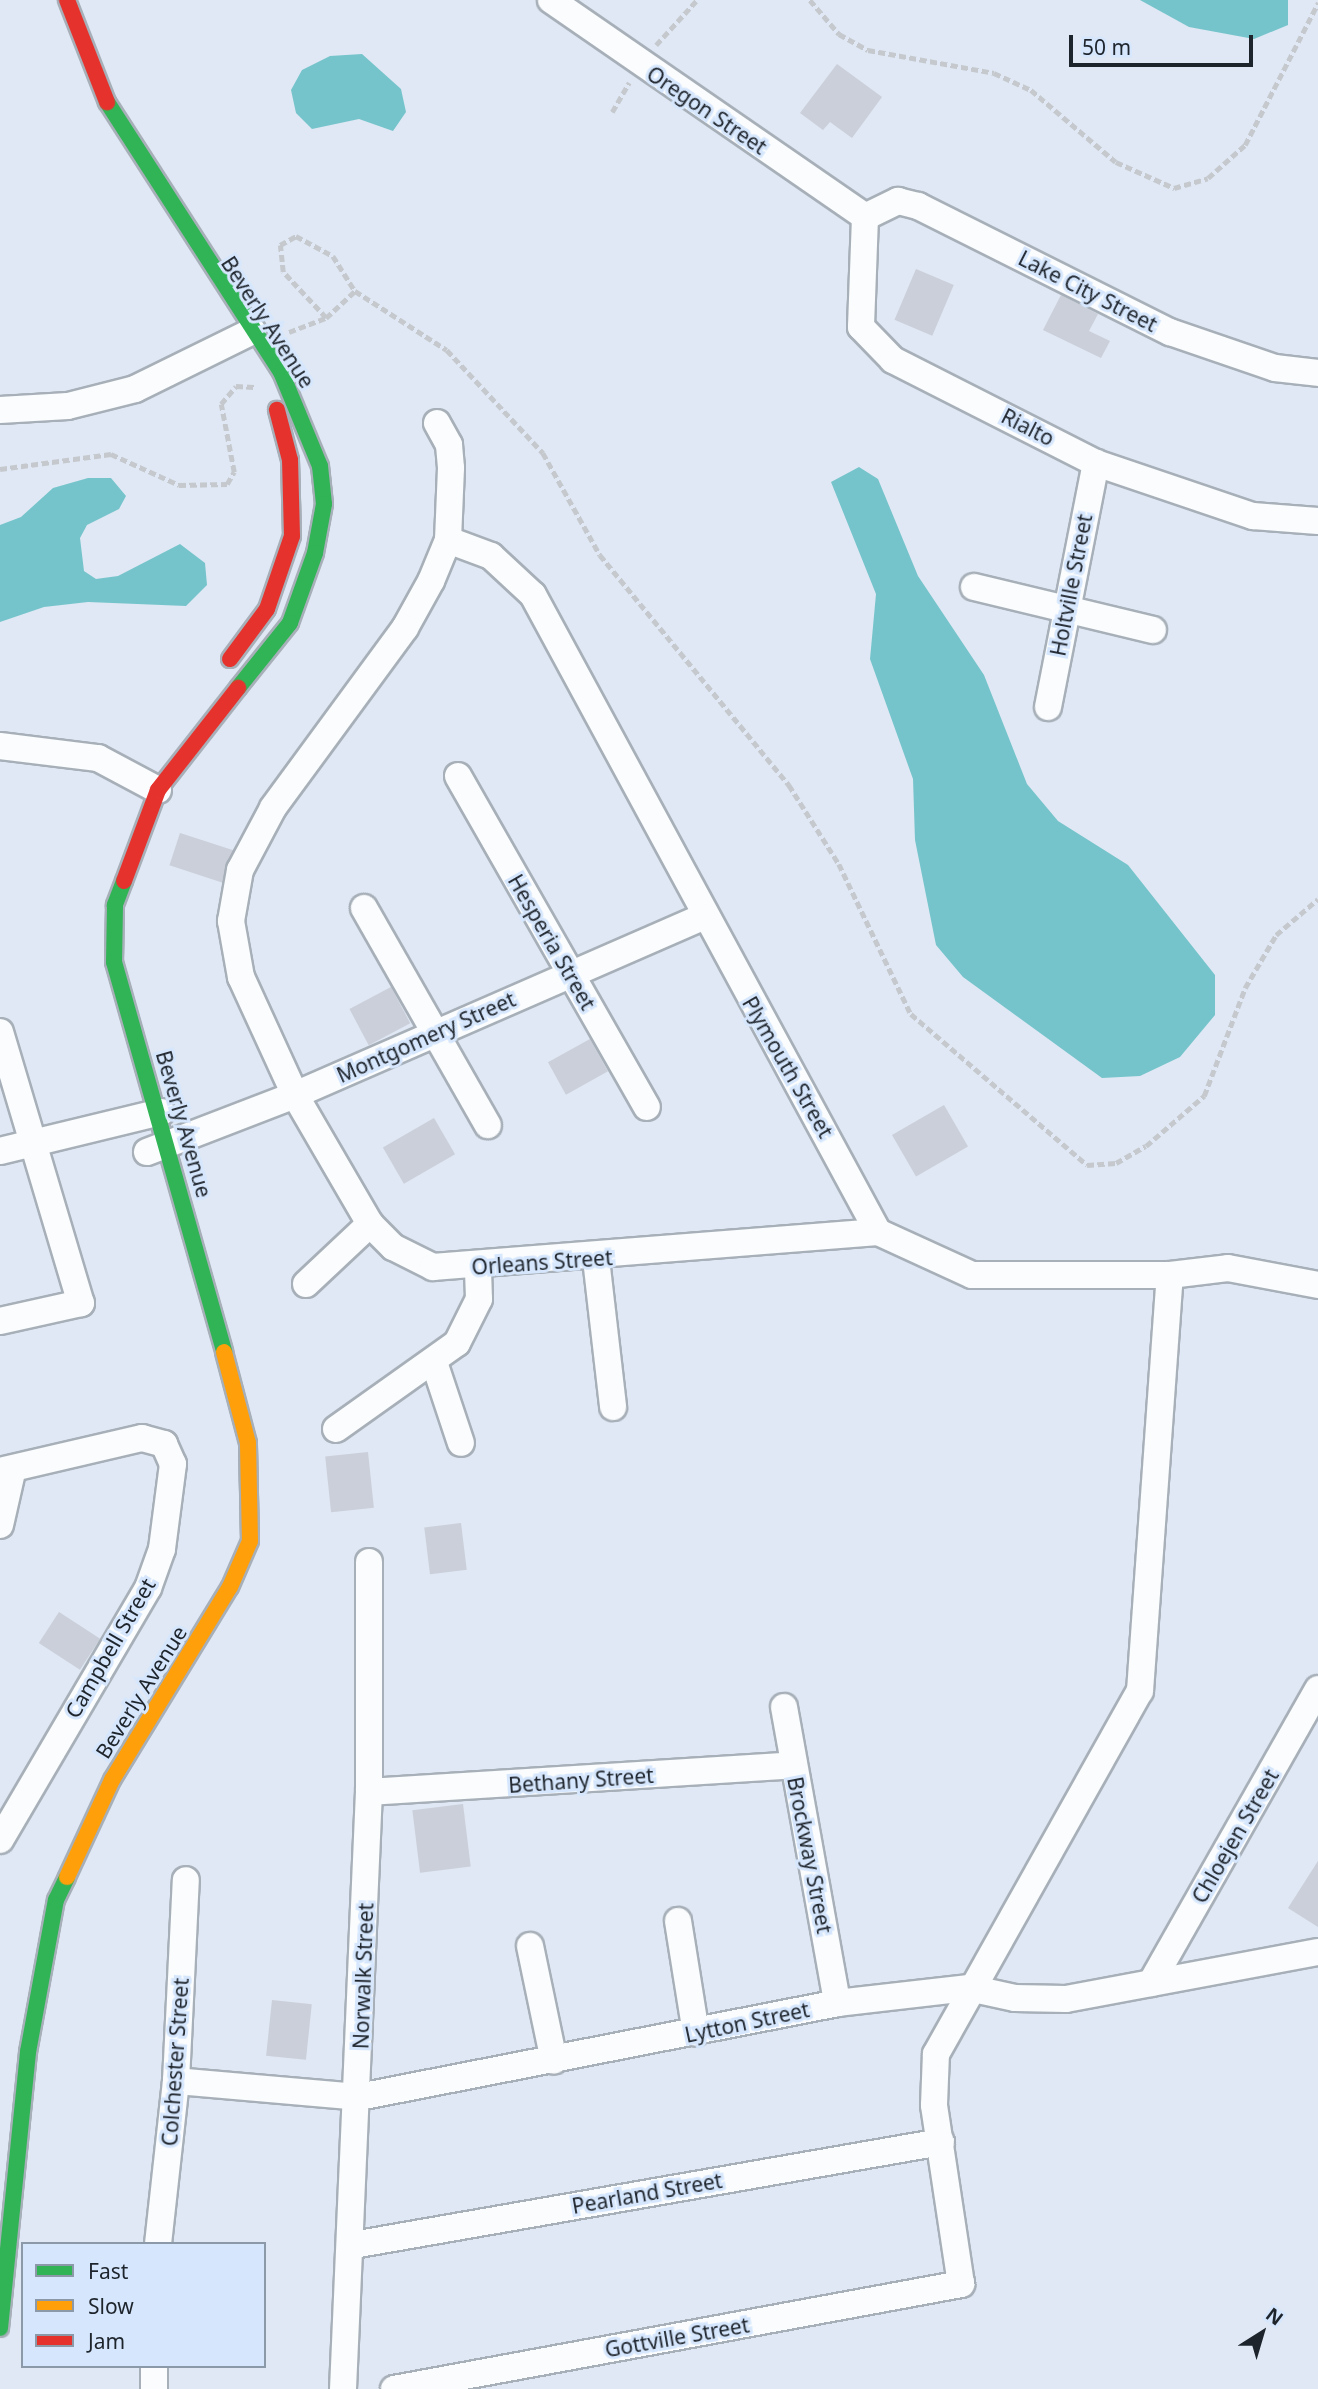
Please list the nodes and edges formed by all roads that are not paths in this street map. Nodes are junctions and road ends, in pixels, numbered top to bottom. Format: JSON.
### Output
{"nodes":[{"id":1,"x":67,"y":0,"type":"edge"},
{"id":2,"x":551,"y":0,"type":"edge"},
{"id":3,"x":865,"y":216,"type":"junction"},
{"id":4,"x":218,"y":321,"type":"dead end"},
{"id":5,"x":248,"y":343,"type":"junction"},
{"id":6,"x":1318,"y":373,"type":"edge"},
{"id":7,"x":265,"y":388,"type":"road end"},
{"id":8,"x":0,"y":410,"type":"edge"},
{"id":9,"x":437,"y":423,"type":"dead end"},
{"id":10,"x":1096,"y":463,"type":"junction"},
{"id":11,"x":1318,"y":521,"type":"edge"},
{"id":12,"x":448,"y":540,"type":"junction"},
{"id":13,"x":974,"y":587,"type":"dead end"},
{"id":14,"x":1063,"y":610,"type":"junction"},
{"id":15,"x":1153,"y":630,"type":"dead end"},
{"id":16,"x":217,"y":677,"type":"dead end"},
{"id":17,"x":1048,"y":708,"type":"dead end"},
{"id":18,"x":0,"y":746,"type":"edge"},
{"id":19,"x":458,"y":776,"type":"dead end"},
{"id":20,"x":144,"y":782,"type":"junction"},
{"id":21,"x":364,"y":908,"type":"dead end"},
{"id":22,"x":702,"y":917,"type":"junction"},
{"id":23,"x":570,"y":974,"type":"junction"},
{"id":24,"x":0,"y":1032,"type":"edge"},
{"id":25,"x":434,"y":1034,"type":"junction"},
{"id":26,"x":295,"y":1095,"type":"junction"},
{"id":27,"x":648,"y":1107,"type":"dead end"},
{"id":28,"x":143,"y":1111,"type":"junction"},
{"id":29,"x":488,"y":1125,"type":"dead end"},
{"id":30,"x":34,"y":1144,"type":"junction"},
{"id":31,"x":0,"y":1151,"type":"edge"},
{"id":32,"x":156,"y":1154,"type":"junction"},
{"id":33,"x":370,"y":1224,"type":"junction"},
{"id":34,"x":878,"y":1232,"type":"junction"},
{"id":35,"x":596,"y":1259,"type":"junction"},
{"id":36,"x":478,"y":1267,"type":"junction"},
{"id":37,"x":1170,"y":1275,"type":"junction"},
{"id":38,"x":306,"y":1284,"type":"dead end"},
{"id":39,"x":1318,"y":1285,"type":"edge"},
{"id":40,"x":0,"y":1321,"type":"edge"},
{"id":41,"x":435,"y":1365,"type":"junction"},
{"id":42,"x":613,"y":1406,"type":"dead end"},
{"id":43,"x":336,"y":1429,"type":"dead end"},
{"id":44,"x":461,"y":1443,"type":"dead end"},
{"id":45,"x":7,"y":1470,"type":"edge"},
{"id":46,"x":0,"y":1525,"type":"edge"},
{"id":47,"x":221,"y":1560,"type":"dead end"},
{"id":48,"x":369,"y":1562,"type":"dead end"},
{"id":49,"x":1318,"y":1689,"type":"edge"},
{"id":50,"x":785,"y":1707,"type":"dead end"},
{"id":51,"x":129,"y":1715,"type":"dead end"},
{"id":52,"x":793,"y":1765,"type":"junction"},
{"id":53,"x":369,"y":1792,"type":"junction"},
{"id":54,"x":0,"y":1840,"type":"edge"},
{"id":55,"x":186,"y":1880,"type":"dead end"},
{"id":56,"x":678,"y":1921,"type":"dead end"},
{"id":57,"x":530,"y":1946,"type":"dead end"},
{"id":58,"x":1318,"y":1952,"type":"edge"},
{"id":59,"x":1151,"y":1983,"type":"junction"},
{"id":60,"x":969,"y":1988,"type":"junction"},
{"id":61,"x":838,"y":2003,"type":"junction"},
{"id":62,"x":696,"y":2033,"type":"junction"},
{"id":63,"x":554,"y":2061,"type":"junction"},
{"id":64,"x":176,"y":2081,"type":"junction"},
{"id":65,"x":359,"y":2097,"type":"junction"},
{"id":66,"x":941,"y":2142,"type":"junction"},
{"id":67,"x":8,"y":2242,"type":"edge"},
{"id":68,"x":158,"y":2242,"type":"edge"},
{"id":69,"x":353,"y":2245,"type":"junction"},
{"id":70,"x":0,"y":2328,"type":"edge"},
{"id":71,"x":155,"y":2368,"type":"edge"},
{"id":72,"x":154,"y":2389,"type":"edge"},
{"id":73,"x":343,"y":2389,"type":"edge"},
{"id":74,"x":394,"y":2389,"type":"edge"}],
"edges":[{"from":1,"to":5,"type":"street","name":"Beverly Avenue"},
{"from":2,"to":3,"type":"street","name":"Oregon Street"},
{"from":3,"to":6,"type":"street","name":"Lake City Street"},
{"from":3,"to":10,"type":"street","name":"Rialto"},
{"from":4,"to":5,"type":"street","name":"Beverly Avenue"},
{"from":5,"to":8,"type":"street"},
{"from":5,"to":20,"type":"street","name":"Beverly Avenue"},
{"from":7,"to":16,"type":"street","name":"Beverly Avenue"},
{"from":9,"to":12,"type":"street"},
{"from":10,"to":11,"type":"street","name":"Rialto"},
{"from":10,"to":14,"type":"street","name":"Holtville Street"},
{"from":12,"to":22,"type":"street","name":"Plymouth Street"},
{"from":12,"to":26,"type":"street","name":"Orleans Street"},
{"from":13,"to":14,"type":"street"},
{"from":14,"to":15,"type":"street"},
{"from":14,"to":17,"type":"street","name":"Holtville Street"},
{"from":18,"to":20,"type":"street"},
{"from":19,"to":23,"type":"street","name":"Hesperia Street"},
{"from":20,"to":28,"type":"street","name":"Beverly Avenue"},
{"from":21,"to":25,"type":"street"},
{"from":22,"to":23,"type":"street","name":"Montgomery Street"},
{"from":22,"to":34,"type":"street","name":"Plymouth Street"},
{"from":23,"to":25,"type":"street","name":"Montgomery Street"},
{"from":23,"to":27,"type":"street","name":"Hesperia Street"},
{"from":24,"to":30,"type":"street"},
{"from":25,"to":26,"type":"street","name":"Montgomery Street"},
{"from":25,"to":29,"type":"street"},
{"from":26,"to":32,"type":"street","name":"Montgomery Street"},
{"from":26,"to":33,"type":"street","name":"Orleans Street"},
{"from":28,"to":30,"type":"street"},
{"from":28,"to":32,"type":"street","name":"Beverly Avenue"},
{"from":28,"to":32,"type":"street","name":"Beverly Avenue"},
{"from":30,"to":31,"type":"street"},
{"from":30,"to":40,"type":"street"},
{"from":32,"to":67,"type":"street","name":"Beverly Avenue"},
{"from":33,"to":36,"type":"street","name":"Orleans Street"},
{"from":33,"to":38,"type":"street"},
{"from":34,"to":35,"type":"street","name":"Orleans Street"},
{"from":34,"to":37,"type":"street"},
{"from":35,"to":36,"type":"street","name":"Orleans Street"},
{"from":35,"to":42,"type":"street"},
{"from":36,"to":41,"type":"street"},
{"from":37,"to":39,"type":"street"},
{"from":37,"to":60,"type":"street"},
{"from":41,"to":43,"type":"street"},
{"from":41,"to":44,"type":"street"},
{"from":45,"to":46,"type":"street"},
{"from":45,"to":54,"type":"street","name":"Campbell Street"},
{"from":47,"to":51,"type":"street","name":"Beverly Avenue"},
{"from":48,"to":53,"type":"street","name":"Norwalk Street"},
{"from":49,"to":59,"type":"street","name":"Chloejen Street"},
{"from":50,"to":52,"type":"street","name":"Brockway Street"},
{"from":52,"to":53,"type":"street","name":"Bethany Street"},
{"from":52,"to":61,"type":"street","name":"Brockway Street"},
{"from":53,"to":65,"type":"street","name":"Norwalk Street"},
{"from":55,"to":64,"type":"street","name":"Colchester Street"},
{"from":56,"to":62,"type":"street"},
{"from":57,"to":63,"type":"street"},
{"from":58,"to":59,"type":"street","name":"Lytton Street"},
{"from":59,"to":60,"type":"street","name":"Lytton Street"},
{"from":60,"to":61,"type":"street","name":"Lytton Street"},
{"from":60,"to":66,"type":"street"},
{"from":61,"to":62,"type":"street","name":"Lytton Street"},
{"from":62,"to":63,"type":"street","name":"Lytton Street"},
{"from":63,"to":65,"type":"street","name":"Lytton Street"},
{"from":64,"to":65,"type":"street","name":"Lytton Street"},
{"from":64,"to":68,"type":"street","name":"Colchester Street"},
{"from":65,"to":69,"type":"street","name":"Norwalk Street"},
{"from":66,"to":69,"type":"street","name":"Pearland Street"},
{"from":66,"to":74,"type":"street","name":"Gottville Street"},
{"from":67,"to":70,"type":"street","name":"Beverly Avenue"},
{"from":69,"to":73,"type":"street","name":"Norwalk Street"},
{"from":71,"to":72,"type":"street"}]}
